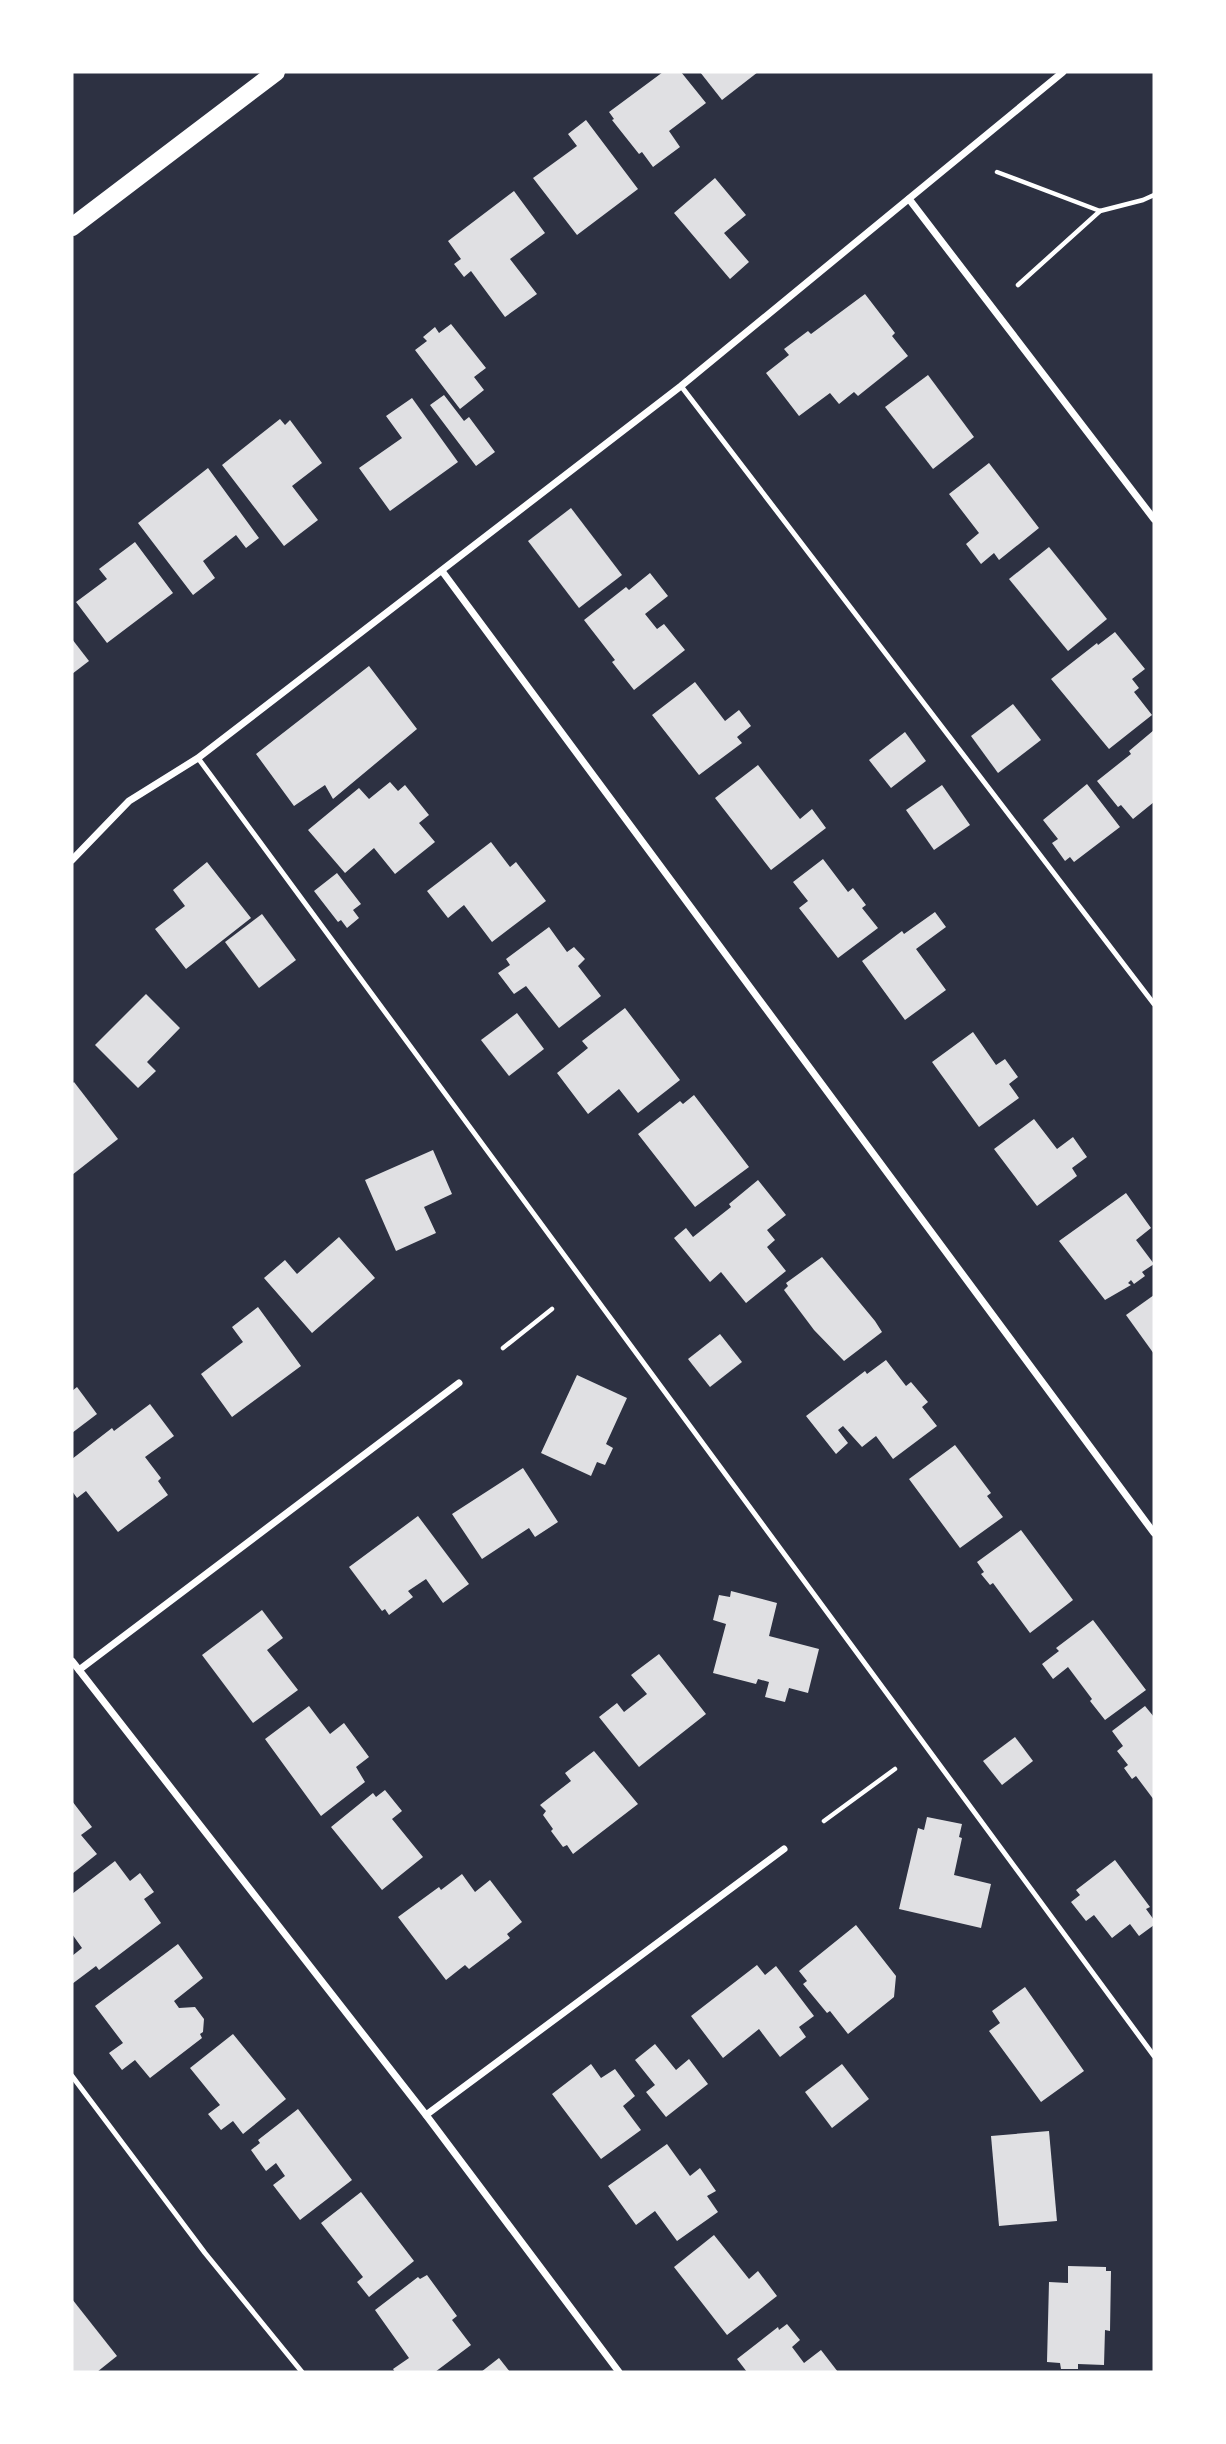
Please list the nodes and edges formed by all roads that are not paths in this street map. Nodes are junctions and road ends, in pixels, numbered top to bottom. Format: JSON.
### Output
{"nodes":[{"id":1,"x":276,"y":72,"type":"edge"},
{"id":2,"x":1063,"y":72,"type":"edge"},
{"id":3,"x":909,"y":199,"type":"junction"},
{"id":4,"x":72,"y":227,"type":"edge"},
{"id":5,"x":681,"y":386,"type":"junction"},
{"id":6,"x":1154,"y":519,"type":"edge"},
{"id":7,"x":442,"y":571,"type":"junction"},
{"id":8,"x":198,"y":758,"type":"junction"},
{"id":9,"x":72,"y":860,"type":"edge"},
{"id":10,"x":1154,"y":1004,"type":"edge"},
{"id":11,"x":459,"y":1383,"type":"dead end"},
{"id":12,"x":1154,"y":1533,"type":"edge"},
{"id":13,"x":72,"y":1661,"type":"edge"},
{"id":14,"x":79,"y":1670,"type":"junction"},
{"id":15,"x":784,"y":1849,"type":"dead end"},
{"id":16,"x":1154,"y":2056,"type":"edge"},
{"id":17,"x":72,"y":2077,"type":"edge"},
{"id":18,"x":426,"y":2115,"type":"junction"},
{"id":19,"x":302,"y":2372,"type":"edge"},
{"id":20,"x":619,"y":2372,"type":"edge"}],
"edges":[{"from":1,"to":4,"type":"main road"},
{"from":2,"to":3,"type":"street"},
{"from":3,"to":5,"type":"street"},
{"from":3,"to":6,"type":"street"},
{"from":5,"to":7,"type":"street"},
{"from":5,"to":10,"type":"lane"},
{"from":7,"to":8,"type":"street"},
{"from":7,"to":12,"type":"street"},
{"from":8,"to":9,"type":"street"},
{"from":8,"to":16,"type":"lane"},
{"from":11,"to":14,"type":"street"},
{"from":13,"to":14,"type":"street"},
{"from":14,"to":18,"type":"street"},
{"from":15,"to":18,"type":"street"},
{"from":17,"to":19,"type":"lane"},
{"from":18,"to":20,"type":"street"}]}
